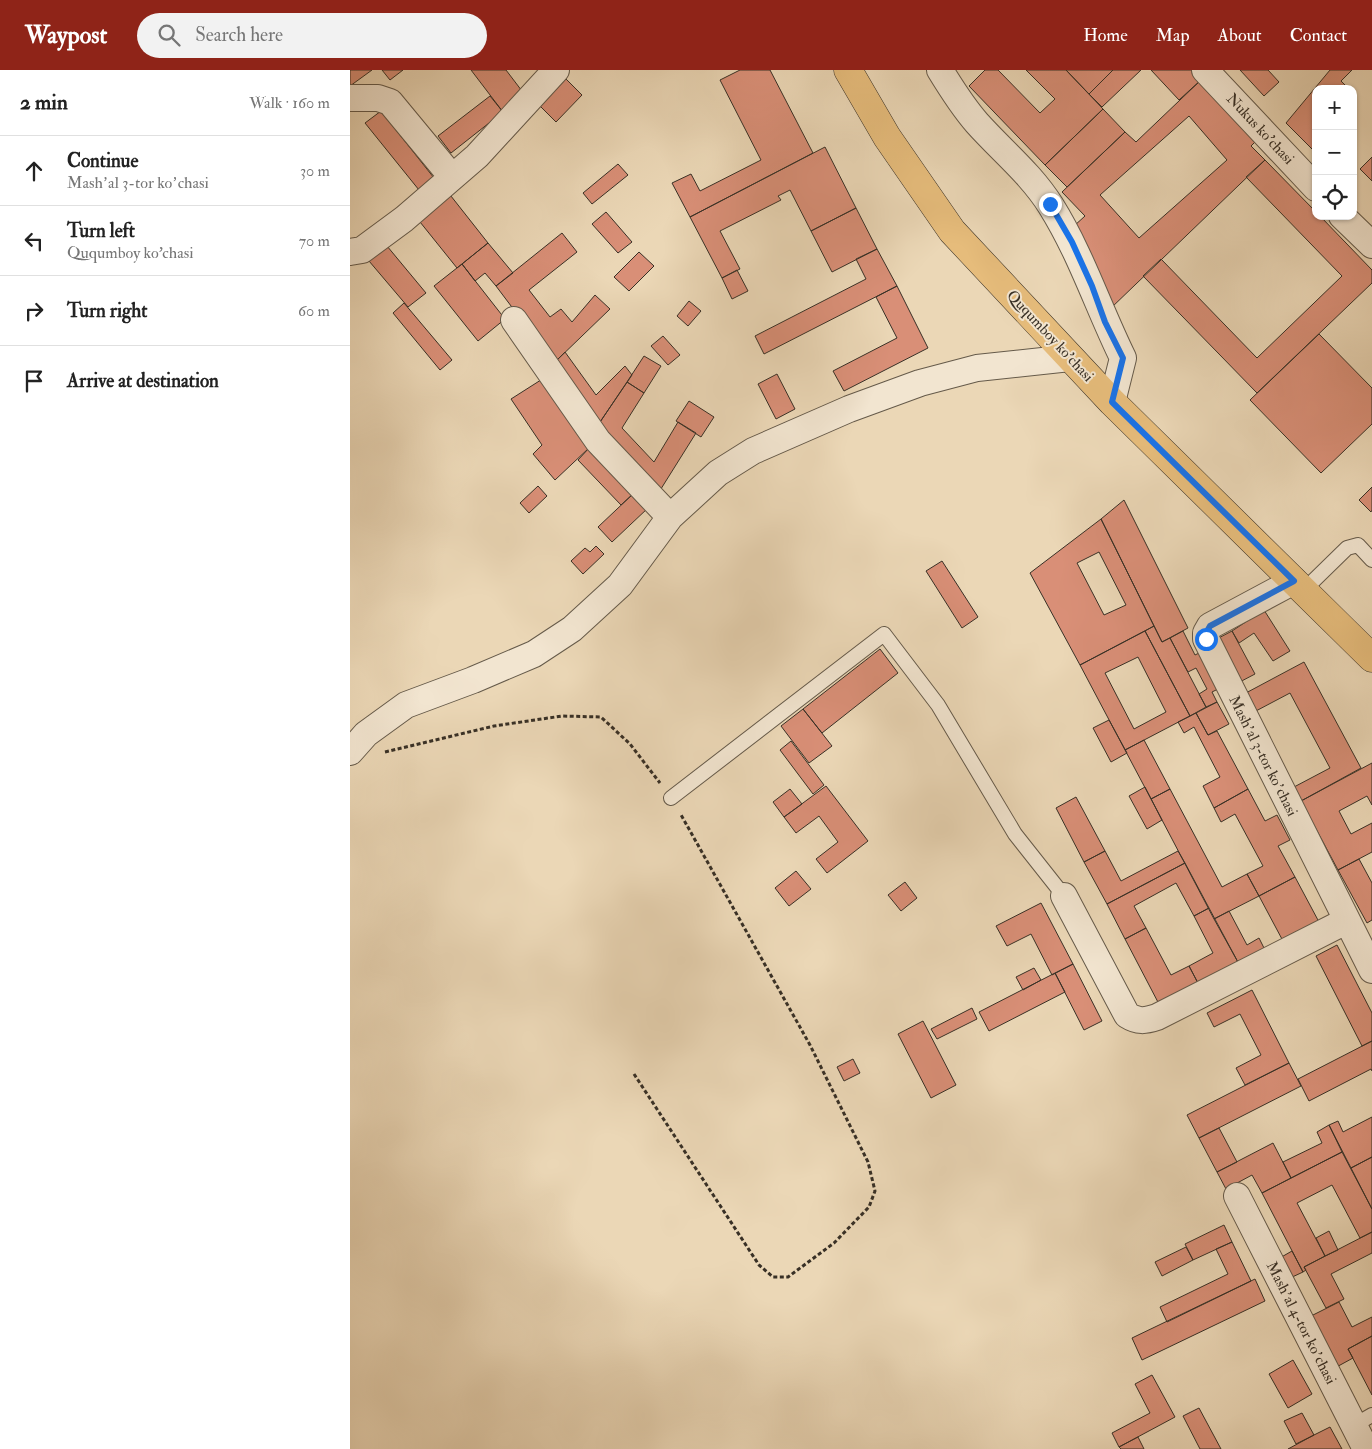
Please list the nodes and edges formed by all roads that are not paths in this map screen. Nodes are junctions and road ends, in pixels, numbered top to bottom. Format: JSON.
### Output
{"nodes":[{"id":1,"x":556,"y":70,"type":"edge"},
{"id":2,"x":848,"y":70,"type":"edge"},
{"id":3,"x":940,"y":70,"type":"edge"},
{"id":4,"x":1205,"y":70,"type":"edge"},
{"id":5,"x":350,"y":98,"type":"edge"},
{"id":6,"x":452,"y":177,"type":"junction"},
{"id":7,"x":1312,"y":184,"type":"edge"},
{"id":8,"x":1346,"y":220,"type":"edge"},
{"id":9,"x":1372,"y":245,"type":"edge"},
{"id":10,"x":350,"y":252,"type":"edge"},
{"id":11,"x":514,"y":320,"type":"dead end"},
{"id":12,"x":1070,"y":358,"type":"junction"},
{"id":13,"x":1112,"y":402,"type":"junction"},
{"id":14,"x":670,"y":517,"type":"junction"},
{"id":15,"x":1372,"y":560,"type":"edge"},
{"id":16,"x":1299,"y":586,"type":"junction"},
{"id":17,"x":1372,"y":658,"type":"edge"},
{"id":18,"x":350,"y":752,"type":"edge"},
{"id":19,"x":671,"y":798,"type":"road end"},
{"id":20,"x":1064,"y":896,"type":"joint"},
{"id":21,"x":1346,"y":921,"type":"junction"},
{"id":22,"x":1372,"y":970,"type":"edge"},
{"id":23,"x":1237,"y":1196,"type":"dead end"},
{"id":24,"x":1363,"y":1420,"type":"edge"},
{"id":25,"x":1366,"y":1449,"type":"edge"}],
"edges":[{"from":1,"to":6,"type":"street"},
{"from":2,"to":12,"type":"main road","name":"Ququmboy ko'chasi"},
{"from":3,"to":13,"type":"street"},
{"from":4,"to":7,"type":"street","name":"Nukus ko'chasi"},
{"from":5,"to":6,"type":"street"},
{"from":6,"to":10,"type":"street"},
{"from":8,"to":9,"type":"street"},
{"from":11,"to":14,"type":"street"},
{"from":12,"to":13,"type":"main road","name":"Ququmboy ko'chasi"},
{"from":12,"to":14,"type":"street"},
{"from":13,"to":16,"type":"main road","name":"Ququmboy ko'chasi"},
{"from":14,"to":18,"type":"street"},
{"from":15,"to":16,"type":"lane"},
{"from":16,"to":17,"type":"main road","name":"Ququmboy ko'chasi"},
{"from":16,"to":21,"type":"street","name":"Mashʼal 3-tor koʼchasi"},
{"from":19,"to":20,"type":"lane"},
{"from":20,"to":21,"type":"street"},
{"from":21,"to":22,"type":"street","name":"Mashʼal 3-tor koʼchasi"},
{"from":23,"to":24,"type":"street","name":"Mashʼal 4-tor koʼchasi"},
{"from":24,"to":25,"type":"street","name":"Mashʼal 4-tor koʼchasi"}]}
